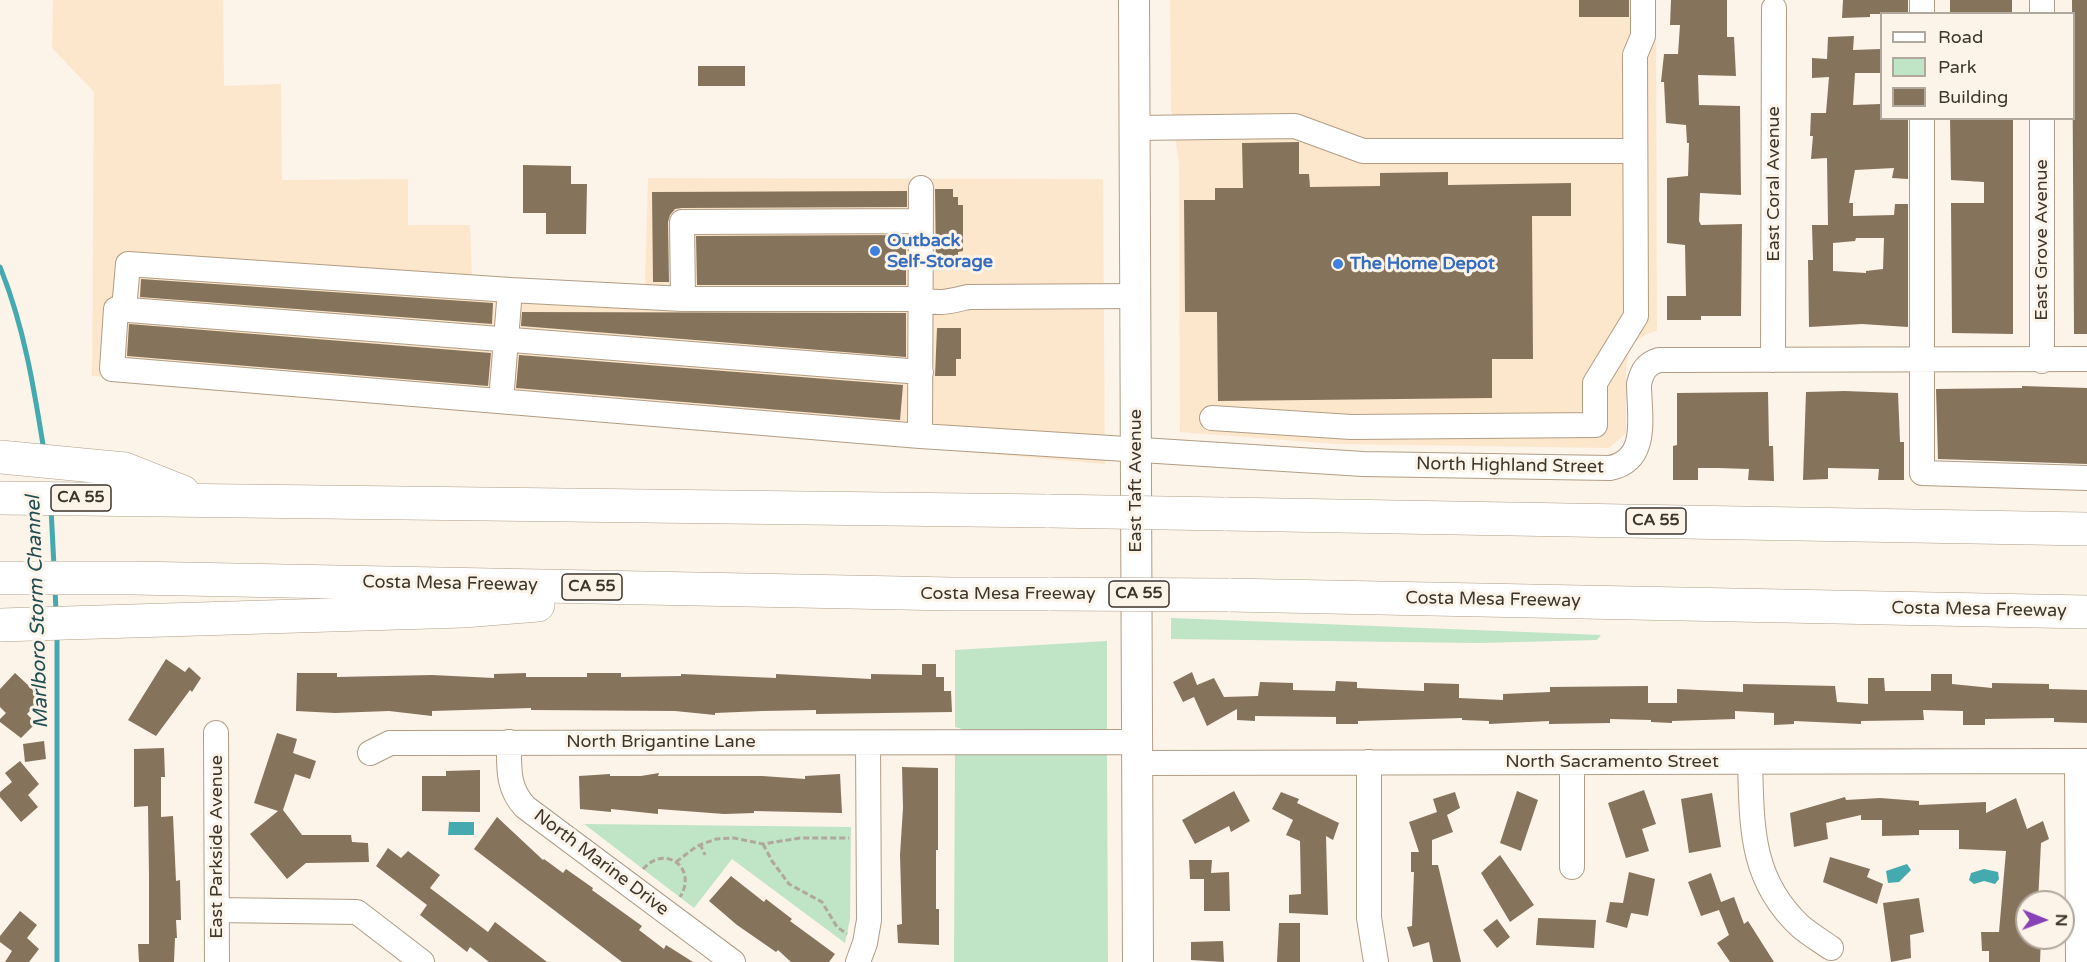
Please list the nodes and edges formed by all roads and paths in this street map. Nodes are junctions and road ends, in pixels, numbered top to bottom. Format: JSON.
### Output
{"nodes":[{"id":1,"x":1134,"y":0,"type":"edge"},
{"id":2,"x":1643,"y":0,"type":"edge"},
{"id":3,"x":1774,"y":8,"type":"dead end"},
{"id":4,"x":1922,"y":120,"type":"edge"},
{"id":5,"x":2042,"y":120,"type":"edge"},
{"id":6,"x":1135,"y":128,"type":"junction"},
{"id":7,"x":1635,"y":151,"type":"junction"},
{"id":8,"x":921,"y":188,"type":"dead end"},
{"id":9,"x":921,"y":222,"type":"junction"},
{"id":10,"x":510,"y":290,"type":"junction"},
{"id":11,"x":1136,"y":296,"type":"junction"},
{"id":12,"x":683,"y":299,"type":"junction"},
{"id":13,"x":921,"y":299,"type":"junction"},
{"id":14,"x":124,"y":309,"type":"junction"},
{"id":15,"x":506,"y":339,"type":"junction"},
{"id":16,"x":2087,"y":359,"type":"edge"},
{"id":17,"x":1773,"y":360,"type":"junction"},
{"id":18,"x":1923,"y":361,"type":"junction"},
{"id":19,"x":2042,"y":361,"type":"junction"},
{"id":20,"x":921,"y":372,"type":"junction"},
{"id":21,"x":501,"y":401,"type":"junction"},
{"id":22,"x":1212,"y":418,"type":"dead end"},
{"id":23,"x":920,"y":436,"type":"junction"},
{"id":24,"x":1136,"y":448,"type":"junction"},
{"id":25,"x":0,"y":457,"type":"edge"},
{"id":26,"x":2087,"y":478,"type":"edge"},
{"id":27,"x":127,"y":483,"type":"junction"},
{"id":28,"x":16,"y":498,"type":"edge"},
{"id":29,"x":2087,"y":529,"type":"edge"},
{"id":30,"x":0,"y":578,"type":"edge"},
{"id":31,"x":740,"y":590,"type":"junction"},
{"id":32,"x":2087,"y":612,"type":"edge"},
{"id":33,"x":14,"y":625,"type":"edge"},
{"id":34,"x":216,"y":733,"type":"dead end"},
{"id":35,"x":509,"y":742,"type":"junction"},
{"id":36,"x":868,"y":743,"type":"junction"},
{"id":37,"x":370,"y":753,"type":"dead end"},
{"id":38,"x":1137,"y":753,"type":"junction"},
{"id":39,"x":2082,"y":761,"type":"edge"},
{"id":40,"x":1369,"y":762,"type":"junction"},
{"id":41,"x":1572,"y":762,"type":"junction"},
{"id":42,"x":1750,"y":762,"type":"junction"},
{"id":43,"x":868,"y":838,"type":"junction"},
{"id":44,"x":700,"y":844,"type":"junction"},
{"id":45,"x":763,"y":844,"type":"junction"},
{"id":46,"x":705,"y":855,"type":"dead end"},
{"id":47,"x":676,"y":862,"type":"junction"},
{"id":48,"x":1572,"y":867,"type":"dead end"},
{"id":49,"x":631,"y":885,"type":"junction"},
{"id":50,"x":217,"y":910,"type":"junction"},
{"id":51,"x":668,"y":913,"type":"junction"},
{"id":52,"x":1831,"y":948,"type":"dead end"},
{"id":53,"x":861,"y":953,"type":"edge"},
{"id":54,"x":217,"y":962,"type":"edge"},
{"id":55,"x":422,"y":962,"type":"edge"},
{"id":56,"x":733,"y":962,"type":"edge"},
{"id":57,"x":1138,"y":962,"type":"edge"},
{"id":58,"x":1376,"y":962,"type":"edge"},
{"id":59,"x":2078,"y":962,"type":"edge"}],
"edges":[{"from":1,"to":6,"type":"main road","name":"East Taft Avenue"},
{"from":2,"to":7,"type":"street"},
{"from":3,"to":17,"type":"street","name":"East Coral Avenue"},
{"from":4,"to":18,"type":"street"},
{"from":5,"to":19,"type":"street","name":"East Grove Avenue"},
{"from":6,"to":7,"type":"street"},
{"from":6,"to":11,"type":"main road","name":"East Taft Avenue"},
{"from":7,"to":22,"type":"street"},
{"from":8,"to":9,"type":"street"},
{"from":9,"to":12,"type":"street"},
{"from":9,"to":13,"type":"street"},
{"from":10,"to":12,"type":"street"},
{"from":10,"to":14,"type":"street"},
{"from":10,"to":15,"type":"street"},
{"from":11,"to":13,"type":"street"},
{"from":11,"to":24,"type":"main road","name":"East Taft Avenue"},
{"from":12,"to":13,"type":"street"},
{"from":13,"to":20,"type":"street"},
{"from":14,"to":15,"type":"street"},
{"from":14,"to":21,"type":"street"},
{"from":15,"to":20,"type":"street"},
{"from":15,"to":21,"type":"street"},
{"from":16,"to":19,"type":"street","name":"North Highland Street"},
{"from":17,"to":18,"type":"street","name":"North Highland Street"},
{"from":17,"to":24,"type":"street","name":"North Highland Street"},
{"from":18,"to":19,"type":"street","name":"North Highland Street"},
{"from":18,"to":26,"type":"street"},
{"from":20,"to":23,"type":"street"},
{"from":21,"to":23,"type":"street"},
{"from":23,"to":24,"type":"street"},
{"from":24,"to":38,"type":"main road","name":"East Taft Avenue"},
{"from":25,"to":27,"type":"highway"},
{"from":27,"to":28,"type":"highway","number":"CA 55"},
{"from":27,"to":29,"type":"highway","number":"CA 55","bridge":true},
{"from":30,"to":31,"type":"highway","name":"Costa Mesa Freeway","number":"CA 55"},
{"from":31,"to":32,"type":"highway","name":"Costa Mesa Freeway","number":"CA 55","bridge":true},
{"from":31,"to":33,"type":"highway"},
{"from":34,"to":50,"type":"street","name":"East Parkside Avenue"},
{"from":35,"to":36,"type":"street","name":"North Brigantine Lane"},
{"from":35,"to":37,"type":"street","name":"North Brigantine Lane"},
{"from":35,"to":49,"type":"street","name":"North Marine Drive"},
{"from":36,"to":38,"type":"street","name":"North Brigantine Lane"},
{"from":36,"to":43,"type":"street"},
{"from":38,"to":40,"type":"street","name":"North Sacramento Street"},
{"from":38,"to":57,"type":"main road","name":"East Taft Avenue"},
{"from":39,"to":42,"type":"street","name":"North Sacramento Street"},
{"from":39,"to":59,"type":"street"},
{"from":40,"to":41,"type":"street","name":"North Sacramento Street"},
{"from":40,"to":58,"type":"street"},
{"from":41,"to":42,"type":"street","name":"North Sacramento Street"},
{"from":41,"to":48,"type":"street"},
{"from":42,"to":52,"type":"street"},
{"from":43,"to":45,"type":"path"},
{"from":43,"to":53,"type":"street"},
{"from":44,"to":45,"type":"path"},
{"from":44,"to":46,"type":"path"},
{"from":44,"to":47,"type":"path"},
{"from":45,"to":53,"type":"path"},
{"from":47,"to":49,"type":"path"},
{"from":47,"to":51,"type":"path"},
{"from":49,"to":51,"type":"street","name":"North Marine Drive"},
{"from":50,"to":54,"type":"street","name":"East Parkside Avenue"},
{"from":50,"to":55,"type":"street"},
{"from":51,"to":56,"type":"street","name":"North Marine Drive"}]}
